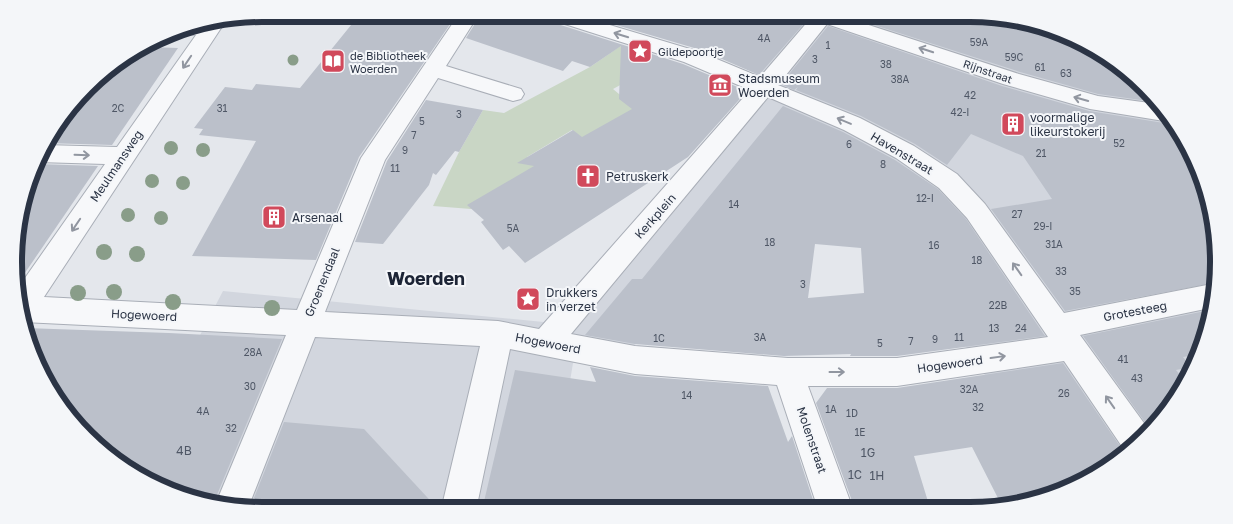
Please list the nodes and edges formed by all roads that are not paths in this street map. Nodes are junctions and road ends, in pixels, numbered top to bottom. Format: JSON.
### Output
{"nodes":[{"id":1,"x":464,"y":22,"type":"edge"},
{"id":2,"x":579,"y":22,"type":"edge"},
{"id":3,"x":816,"y":22,"type":"edge"},
{"id":4,"x":842,"y":22,"type":"edge"},
{"id":5,"x":210,"y":28,"type":"edge"},
{"id":6,"x":433,"y":69,"type":"junction"},
{"id":7,"x":764,"y":88,"type":"junction"},
{"id":8,"x":512,"y":94,"type":"dead end"},
{"id":9,"x":1158,"y":112,"type":"edge"},
{"id":10,"x":48,"y":154,"type":"edge"},
{"id":11,"x":123,"y":156,"type":"junction"},
{"id":12,"x":1207,"y":297,"type":"edge"},
{"id":13,"x":26,"y":299,"type":"edge"},
{"id":14,"x":27,"y":309,"type":"edge"},
{"id":15,"x":306,"y":324,"type":"junction"},
{"id":16,"x":498,"y":334,"type":"junction"},
{"id":17,"x":1065,"y":337,"type":"junction"},
{"id":18,"x":544,"y":342,"type":"junction"},
{"id":19,"x":788,"y":372,"type":"junction"},
{"id":20,"x":1134,"y":437,"type":"edge"},
{"id":21,"x":234,"y":499,"type":"edge"},
{"id":22,"x":460,"y":502,"type":"edge"},
{"id":23,"x":834,"y":502,"type":"edge"}],
"edges":[{"from":1,"to":6,"type":"street","name":"Groenendaal"},
{"from":7,"to":2,"type":"street","name":"Havenstraat","one_way":true},
{"from":3,"to":7,"type":"street","name":"Kerkplein"},
{"from":9,"to":4,"type":"street","name":"Rijnstraat","one_way":true},
{"from":5,"to":11,"type":"street","name":"Meulmansweg","one_way":true},
{"from":6,"to":8,"type":"street"},
{"from":6,"to":15,"type":"street","name":"Groenendaal"},
{"from":17,"to":7,"type":"street","name":"Havenstraat","one_way":true},
{"from":7,"to":18,"type":"street","name":"Kerkplein"},
{"from":10,"to":11,"type":"street","one_way":true},
{"from":11,"to":13,"type":"street","name":"Meulmansweg","one_way":true},
{"from":12,"to":17,"type":"street","name":"Grotesteeg"},
{"from":14,"to":15,"type":"street","name":"Hogewoerd"},
{"from":15,"to":16,"type":"street","name":"Hogewoerd"},
{"from":15,"to":21,"type":"street","name":"Groenendaal"},
{"from":16,"to":18,"type":"street","name":"Hogewoerd"},
{"from":16,"to":22,"type":"street"},
{"from":19,"to":17,"type":"street","name":"Hogewoerd","one_way":true},
{"from":20,"to":17,"type":"street","name":"Havenstraat","one_way":true},
{"from":18,"to":19,"type":"street","name":"Hogewoerd"},
{"from":19,"to":23,"type":"street","name":"Molenstraat"}]}
